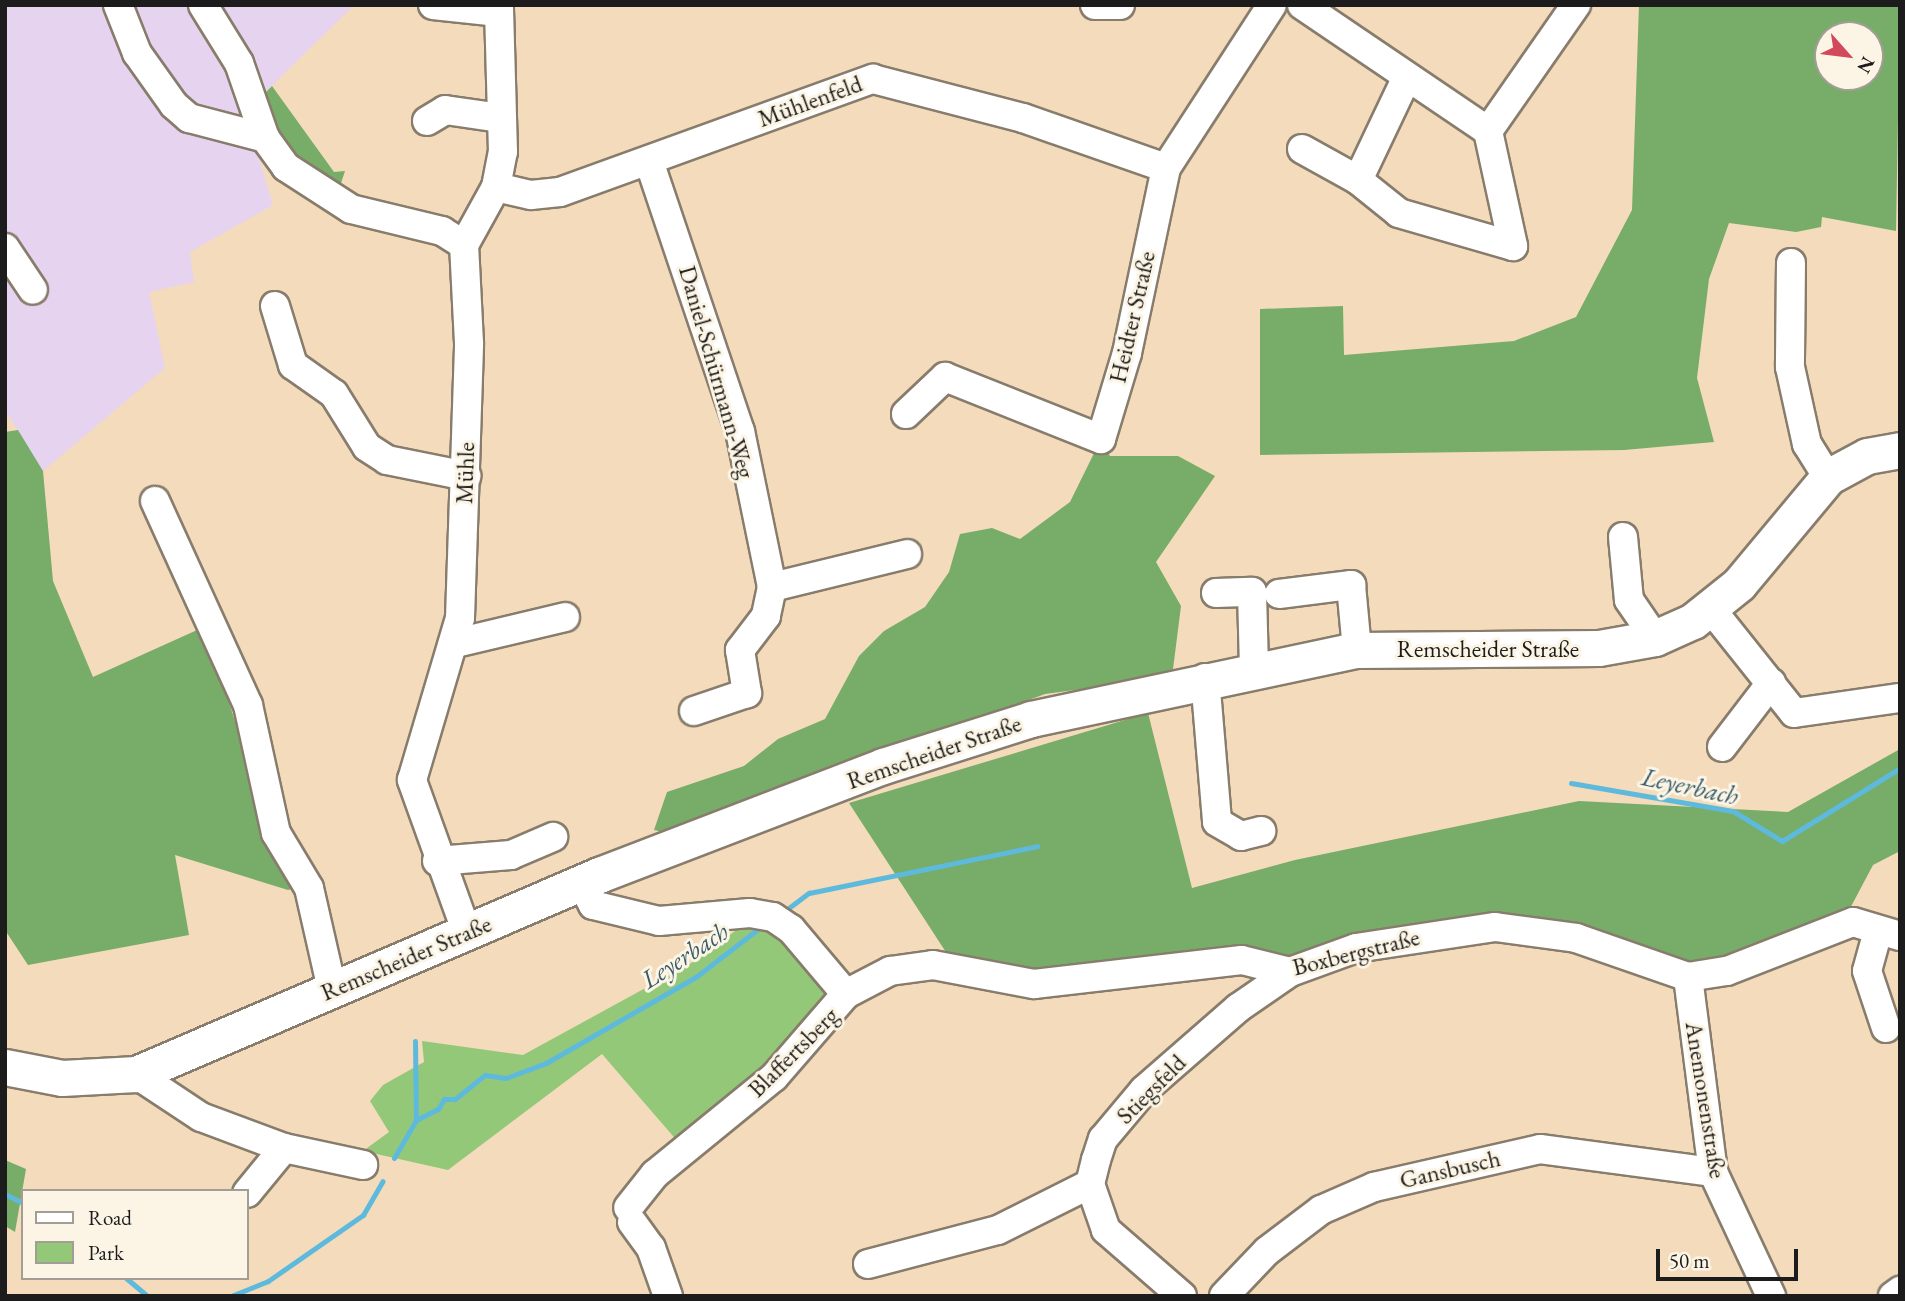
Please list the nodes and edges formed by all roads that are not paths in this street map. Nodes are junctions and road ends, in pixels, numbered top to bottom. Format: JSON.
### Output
{"nodes":[{"id":1,"x":118,"y":5,"type":"edge"},
{"id":2,"x":203,"y":5,"type":"edge"},
{"id":3,"x":433,"y":5,"type":"edge"},
{"id":4,"x":1095,"y":5,"type":"edge"},
{"id":5,"x":1119,"y":5,"type":"edge"},
{"id":6,"x":1272,"y":5,"type":"edge"},
{"id":7,"x":1303,"y":5,"type":"edge"},
{"id":8,"x":1576,"y":5,"type":"edge"},
{"id":9,"x":499,"y":9,"type":"edge"},
{"id":10,"x":1407,"y":77,"type":"junction"},
{"id":11,"x":502,"y":117,"type":"junction"},
{"id":12,"x":427,"y":121,"type":"dead end"},
{"id":13,"x":1488,"y":131,"type":"junction"},
{"id":14,"x":265,"y":138,"type":"junction"},
{"id":15,"x":1302,"y":149,"type":"dead end"},
{"id":16,"x":649,"y":161,"type":"junction"},
{"id":17,"x":1166,"y":167,"type":"junction"},
{"id":18,"x":1358,"y":180,"type":"junction"},
{"id":19,"x":496,"y":187,"type":"junction"},
{"id":20,"x":464,"y":245,"type":"junction"},
{"id":21,"x":5,"y":248,"type":"edge"},
{"id":22,"x":1791,"y":264,"type":"dead end"},
{"id":23,"x":33,"y":290,"type":"dead end"},
{"id":24,"x":275,"y":306,"type":"dead end"},
{"id":25,"x":906,"y":414,"type":"dead end"},
{"id":26,"x":1900,"y":450,"type":"edge"},
{"id":27,"x":466,"y":476,"type":"junction"},
{"id":28,"x":1828,"y":477,"type":"junction"},
{"id":29,"x":155,"y":500,"type":"dead end"},
{"id":30,"x":1623,"y":537,"type":"dead end"},
{"id":31,"x":907,"y":554,"type":"dead end"},
{"id":32,"x":772,"y":587,"type":"junction"},
{"id":33,"x":1216,"y":593,"type":"dead end"},
{"id":34,"x":1279,"y":594,"type":"dead end"},
{"id":35,"x":1711,"y":609,"type":"junction"},
{"id":36,"x":565,"y":617,"type":"dead end"},
{"id":37,"x":1655,"y":638,"type":"junction"},
{"id":38,"x":456,"y":643,"type":"junction"},
{"id":39,"x":1357,"y":650,"type":"junction"},
{"id":40,"x":1254,"y":667,"type":"junction"},
{"id":41,"x":1205,"y":678,"type":"junction"},
{"id":42,"x":1770,"y":683,"type":"junction"},
{"id":43,"x":1900,"y":698,"type":"edge"},
{"id":44,"x":694,"y":711,"type":"dead end"},
{"id":45,"x":1722,"y":747,"type":"dead end"},
{"id":46,"x":1261,"y":831,"type":"dead end"},
{"id":47,"x":553,"y":836,"type":"dead end"},
{"id":48,"x":437,"y":861,"type":"junction"},
{"id":49,"x":581,"y":883,"type":"junction"},
{"id":50,"x":467,"y":933,"type":"junction"},
{"id":51,"x":1889,"y":934,"type":"edge"},
{"id":52,"x":1290,"y":972,"type":"junction"},
{"id":53,"x":1688,"y":977,"type":"junction"},
{"id":54,"x":332,"y":989,"type":"junction"},
{"id":55,"x":846,"y":994,"type":"junction"},
{"id":56,"x":1886,"y":1028,"type":"dead end"},
{"id":57,"x":14,"y":1069,"type":"edge"},
{"id":58,"x":136,"y":1074,"type":"junction"},
{"id":59,"x":285,"y":1148,"type":"junction"},
{"id":60,"x":363,"y":1165,"type":"dead end"},
{"id":61,"x":1713,"y":1171,"type":"junction"},
{"id":62,"x":1090,"y":1184,"type":"junction"},
{"id":63,"x":248,"y":1192,"type":"edge"},
{"id":64,"x":868,"y":1264,"type":"dead end"},
{"id":65,"x":1900,"y":1291,"type":"edge"},
{"id":66,"x":668,"y":1296,"type":"edge"},
{"id":67,"x":1182,"y":1296,"type":"edge"},
{"id":68,"x":1224,"y":1296,"type":"edge"},
{"id":69,"x":1771,"y":1296,"type":"edge"},
{"id":70,"x":1893,"y":1296,"type":"edge"}],
"edges":[{"from":1,"to":14,"type":"street"},
{"from":2,"to":14,"type":"street"},
{"from":3,"to":9,"type":"street"},
{"from":4,"to":5,"type":"street"},
{"from":6,"to":17,"type":"street","name":"Heidter Straße"},
{"from":7,"to":10,"type":"street"},
{"from":8,"to":13,"type":"street"},
{"from":9,"to":11,"type":"street","name":"Mühle"},
{"from":10,"to":13,"type":"street"},
{"from":10,"to":18,"type":"street"},
{"from":11,"to":12,"type":"street"},
{"from":11,"to":19,"type":"street","name":"Mühle"},
{"from":13,"to":18,"type":"street"},
{"from":14,"to":20,"type":"street"},
{"from":15,"to":18,"type":"street"},
{"from":16,"to":17,"type":"street","name":"Mühlenfeld"},
{"from":16,"to":19,"type":"street","name":"Mühlenfeld"},
{"from":16,"to":32,"type":"street","name":"Daniel-Schürmann-Weg"},
{"from":17,"to":25,"type":"street","name":"Heidter Straße"},
{"from":19,"to":20,"type":"street","name":"Mühle"},
{"from":20,"to":27,"type":"street","name":"Mühle"},
{"from":21,"to":23,"type":"street"},
{"from":22,"to":28,"type":"street"},
{"from":24,"to":27,"type":"street"},
{"from":26,"to":28,"type":"main road","name":"Remscheider Straße"},
{"from":27,"to":38,"type":"street","name":"Mühle"},
{"from":28,"to":35,"type":"main road","name":"Remscheider Straße"},
{"from":29,"to":54,"type":"street"},
{"from":30,"to":37,"type":"street"},
{"from":31,"to":32,"type":"street"},
{"from":32,"to":44,"type":"street","name":"Daniel-Schürmann-Weg"},
{"from":33,"to":40,"type":"street"},
{"from":34,"to":39,"type":"street"},
{"from":35,"to":37,"type":"main road","name":"Remscheider Straße"},
{"from":35,"to":42,"type":"street"},
{"from":36,"to":38,"type":"street"},
{"from":37,"to":39,"type":"main road","name":"Remscheider Straße"},
{"from":38,"to":48,"type":"street","name":"Mühle"},
{"from":39,"to":40,"type":"main road","name":"Remscheider Straße"},
{"from":40,"to":41,"type":"main road","name":"Remscheider Straße"},
{"from":41,"to":46,"type":"street"},
{"from":41,"to":49,"type":"main road","name":"Remscheider Straße"},
{"from":42,"to":43,"type":"street"},
{"from":42,"to":45,"type":"street"},
{"from":47,"to":48,"type":"street"},
{"from":48,"to":50,"type":"street","name":"Mühle"},
{"from":49,"to":50,"type":"main road","name":"Remscheider Straße"},
{"from":49,"to":55,"type":"street","name":"Blaffertsberg"},
{"from":50,"to":54,"type":"main road","name":"Remscheider Straße"},
{"from":51,"to":53,"type":"street","name":"Boxbergstraße"},
{"from":51,"to":56,"type":"street"},
{"from":52,"to":53,"type":"street","name":"Boxbergstraße"},
{"from":52,"to":55,"type":"street","name":"Boxbergstraße"},
{"from":52,"to":62,"type":"street","name":"Stiegsfeld"},
{"from":53,"to":61,"type":"street","name":"Anemonenstraße"},
{"from":54,"to":58,"type":"main road","name":"Remscheider Straße"},
{"from":55,"to":66,"type":"street","name":"Blaffertsberg"},
{"from":57,"to":58,"type":"main road","name":"Remscheider Straße"},
{"from":58,"to":59,"type":"street"},
{"from":59,"to":60,"type":"street"},
{"from":59,"to":63,"type":"street"},
{"from":61,"to":68,"type":"street","name":"Gansbusch"},
{"from":61,"to":69,"type":"street","name":"Anemonenstraße"},
{"from":62,"to":64,"type":"street"},
{"from":62,"to":67,"type":"street"},
{"from":65,"to":70,"type":"street"}]}
